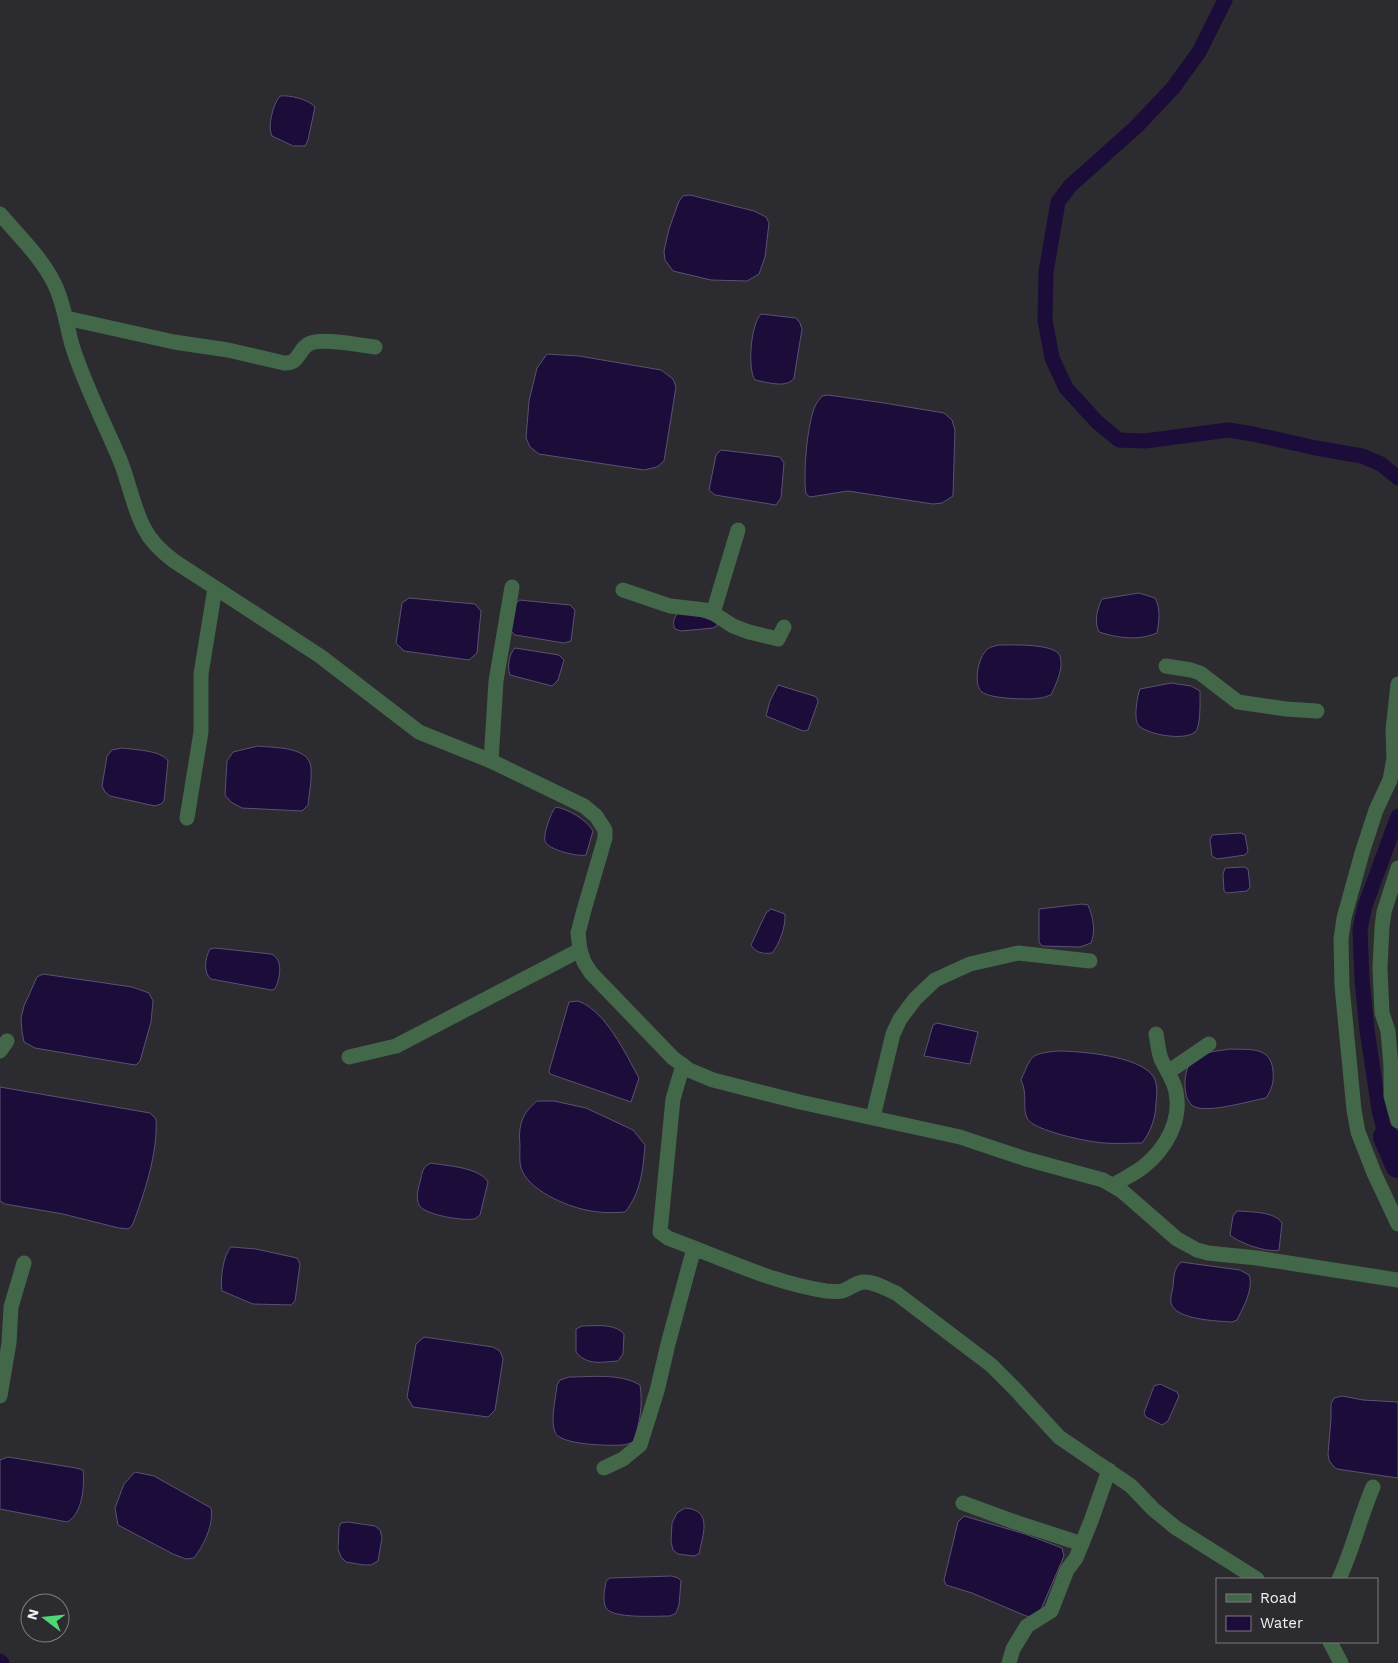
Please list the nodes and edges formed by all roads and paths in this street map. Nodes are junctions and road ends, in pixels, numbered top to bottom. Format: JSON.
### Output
{"nodes":[{"id":1,"x":0,"y":214,"type":"edge"},
{"id":2,"x":66,"y":318,"type":"junction"},
{"id":3,"x":375,"y":347,"type":"dead end"},
{"id":4,"x":738,"y":530,"type":"dead end"},
{"id":5,"x":512,"y":587,"type":"dead end"},
{"id":6,"x":215,"y":588,"type":"junction"},
{"id":7,"x":623,"y":590,"type":"dead end"},
{"id":8,"x":713,"y":613,"type":"junction"},
{"id":9,"x":784,"y":627,"type":"dead end"},
{"id":10,"x":1166,"y":666,"type":"dead end"},
{"id":11,"x":1398,"y":684,"type":"edge"},
{"id":12,"x":1317,"y":711,"type":"dead end"},
{"id":13,"x":491,"y":761,"type":"junction"},
{"id":14,"x":187,"y":818,"type":"dead end"},
{"id":15,"x":1398,"y":868,"type":"edge"},
{"id":16,"x":580,"y":950,"type":"junction"},
{"id":17,"x":1090,"y":961,"type":"dead end"},
{"id":18,"x":1156,"y":1034,"type":"dead end"},
{"id":19,"x":1209,"y":1044,"type":"dead end"},
{"id":20,"x":348,"y":1057,"type":"dead end"},
{"id":21,"x":683,"y":1065,"type":"junction"},
{"id":22,"x":1168,"y":1072,"type":"junction"},
{"id":23,"x":873,"y":1117,"type":"junction"},
{"id":24,"x":1398,"y":1121,"type":"edge"},
{"id":25,"x":1113,"y":1185,"type":"junction"},
{"id":26,"x":1398,"y":1224,"type":"edge"},
{"id":27,"x":694,"y":1248,"type":"junction"},
{"id":28,"x":24,"y":1264,"type":"dead end"},
{"id":29,"x":1398,"y":1280,"type":"edge"},
{"id":30,"x":4,"y":1342,"type":"edge"},
{"id":31,"x":0,"y":1396,"type":"edge"},
{"id":32,"x":604,"y":1468,"type":"dead end"},
{"id":33,"x":1109,"y":1470,"type":"junction"},
{"id":34,"x":1374,"y":1487,"type":"dead end"},
{"id":35,"x":962,"y":1503,"type":"dead end"},
{"id":36,"x":1082,"y":1544,"type":"junction"},
{"id":37,"x":1255,"y":1578,"type":"edge"},
{"id":38,"x":1340,"y":1578,"type":"edge"},
{"id":39,"x":1331,"y":1643,"type":"edge"},
{"id":40,"x":1009,"y":1663,"type":"edge"},
{"id":41,"x":1341,"y":1663,"type":"edge"}],
"edges":[{"from":1,"to":2,"type":"street"},
{"from":2,"to":3,"type":"street"},
{"from":2,"to":6,"type":"street"},
{"from":4,"to":8,"type":"street"},
{"from":5,"to":13,"type":"street"},
{"from":6,"to":13,"type":"street"},
{"from":6,"to":14,"type":"street"},
{"from":7,"to":8,"type":"street"},
{"from":8,"to":9,"type":"street"},
{"from":10,"to":12,"type":"street"},
{"from":11,"to":26,"type":"street"},
{"from":13,"to":16,"type":"street"},
{"from":15,"to":24,"type":"street"},
{"from":16,"to":20,"type":"street"},
{"from":16,"to":21,"type":"street"},
{"from":17,"to":23,"type":"street"},
{"from":18,"to":22,"type":"street"},
{"from":19,"to":22,"type":"street"},
{"from":21,"to":23,"type":"street"},
{"from":21,"to":27,"type":"street"},
{"from":22,"to":25,"type":"street"},
{"from":23,"to":25,"type":"street"},
{"from":25,"to":29,"type":"street"},
{"from":27,"to":32,"type":"street"},
{"from":27,"to":33,"type":"street"},
{"from":28,"to":30,"type":"street"},
{"from":30,"to":31,"type":"street"},
{"from":33,"to":36,"type":"street"},
{"from":33,"to":37,"type":"street"},
{"from":34,"to":38,"type":"street"},
{"from":35,"to":36,"type":"street"},
{"from":36,"to":40,"type":"street"},
{"from":39,"to":41,"type":"street"}]}
